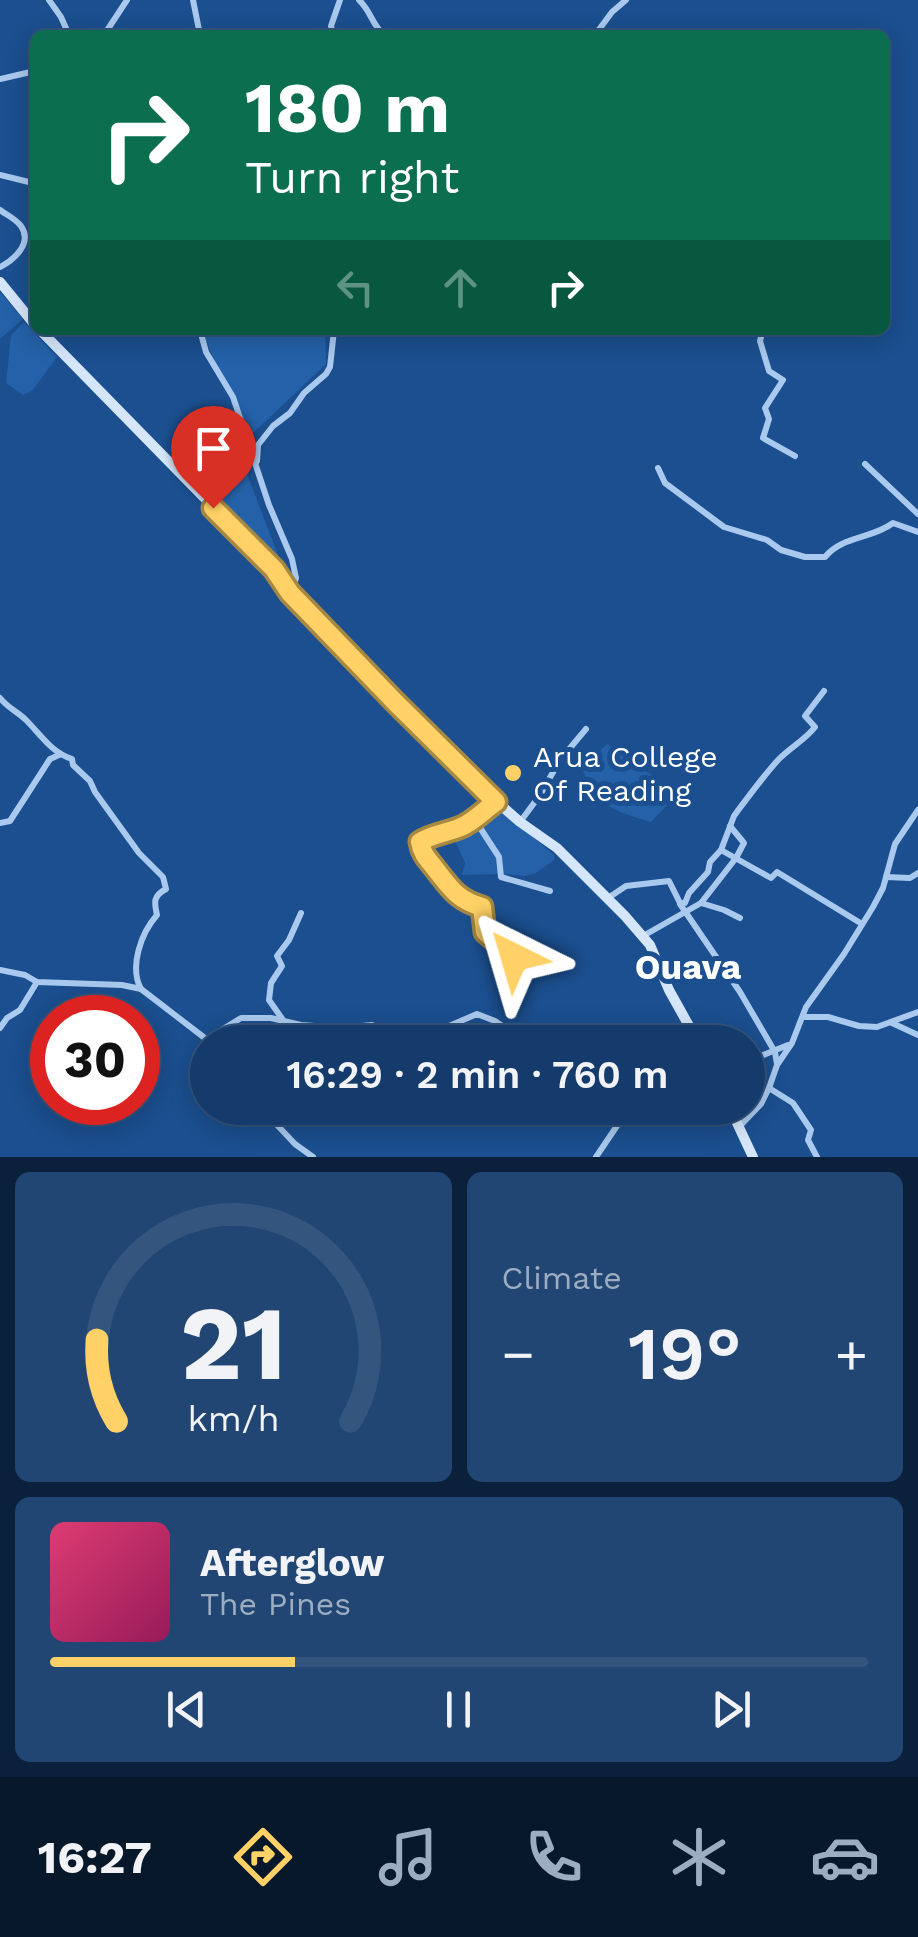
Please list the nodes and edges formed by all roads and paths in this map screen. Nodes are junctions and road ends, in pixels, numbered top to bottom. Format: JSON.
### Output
{"nodes":[{"id":1,"x":49,"y":0,"type":"edge"},
{"id":2,"x":127,"y":0,"type":"edge"},
{"id":3,"x":193,"y":0,"type":"edge"},
{"id":4,"x":340,"y":0,"type":"edge"},
{"id":5,"x":359,"y":0,"type":"edge"},
{"id":6,"x":626,"y":0,"type":"edge"},
{"id":7,"x":67,"y":30,"type":"edge"},
{"id":8,"x":107,"y":30,"type":"edge"},
{"id":9,"x":199,"y":30,"type":"edge"},
{"id":10,"x":332,"y":30,"type":"edge"},
{"id":11,"x":378,"y":30,"type":"edge"},
{"id":12,"x":599,"y":30,"type":"edge"},
{"id":13,"x":30,"y":72,"type":"edge"},
{"id":14,"x":0,"y":79,"type":"edge"},
{"id":15,"x":0,"y":175,"type":"edge"},
{"id":16,"x":30,"y":182,"type":"edge"},
{"id":17,"x":0,"y":210,"type":"edge"},
{"id":18,"x":0,"y":267,"type":"edge"},
{"id":19,"x":0,"y":282,"type":"edge"},
{"id":20,"x":30,"y":318,"type":"edge"},
{"id":21,"x":45,"y":335,"type":"edge"},
{"id":22,"x":201,"y":335,"type":"edge"},
{"id":23,"x":333,"y":335,"type":"edge"},
{"id":24,"x":761,"y":335,"type":"edge"},
{"id":25,"x":794,"y":456,"type":"dead end"},
{"id":26,"x":864,"y":464,"type":"dead end"},
{"id":27,"x":658,"y":468,"type":"dead end"},
{"id":28,"x":258,"y":472,"type":"junction"},
{"id":29,"x":918,"y":514,"type":"edge"},
{"id":30,"x":918,"y":532,"type":"edge"},
{"id":31,"x":290,"y":593,"type":"junction"},
{"id":32,"x":824,"y":691,"type":"dead end"},
{"id":33,"x":0,"y":698,"type":"edge"},
{"id":34,"x":586,"y":730,"type":"dead end"},
{"id":35,"x":59,"y":755,"type":"junction"},
{"id":36,"x":496,"y":802,"type":"junction"},
{"id":37,"x":918,"y":810,"type":"edge"},
{"id":38,"x":475,"y":820,"type":"junction"},
{"id":39,"x":0,"y":822,"type":"edge"},
{"id":40,"x":520,"y":822,"type":"junction"},
{"id":41,"x":730,"y":826,"type":"junction"},
{"id":42,"x":721,"y":850,"type":"junction"},
{"id":43,"x":736,"y":858,"type":"junction"},
{"id":44,"x":918,"y":873,"type":"edge"},
{"id":45,"x":886,"y":876,"type":"junction"},
{"id":46,"x":550,"y":891,"type":"dead end"},
{"id":47,"x":608,"y":898,"type":"junction"},
{"id":48,"x":680,"y":903,"type":"junction"},
{"id":49,"x":701,"y":903,"type":"junction"},
{"id":50,"x":301,"y":913,"type":"dead end"},
{"id":51,"x":686,"y":913,"type":"junction"},
{"id":52,"x":740,"y":918,"type":"dead end"},
{"id":53,"x":862,"y":924,"type":"junction"},
{"id":54,"x":642,"y":937,"type":"junction"},
{"id":55,"x":514,"y":957,"type":"dead end"},
{"id":56,"x":0,"y":970,"type":"edge"},
{"id":57,"x":37,"y":982,"type":"junction"},
{"id":58,"x":140,"y":989,"type":"junction"},
{"id":59,"x":918,"y":1012,"type":"edge"},
{"id":60,"x":803,"y":1018,"type":"junction"},
{"id":61,"x":284,"y":1021,"type":"junction"},
{"id":62,"x":891,"y":1023,"type":"junction"},
{"id":63,"x":232,"y":1025,"type":"edge"},
{"id":64,"x":301,"y":1025,"type":"edge"},
{"id":65,"x":451,"y":1025,"type":"edge"},
{"id":66,"x":500,"y":1025,"type":"edge"},
{"id":67,"x":689,"y":1025,"type":"edge"},
{"id":68,"x":190,"y":1026,"type":"edge"},
{"id":69,"x":0,"y":1028,"type":"edge"},
{"id":70,"x":918,"y":1035,"type":"edge"},
{"id":71,"x":792,"y":1043,"type":"junction"},
{"id":72,"x":775,"y":1052,"type":"junction"},
{"id":73,"x":765,"y":1055,"type":"edge"},
{"id":74,"x":777,"y":1064,"type":"junction"},
{"id":75,"x":769,"y":1088,"type":"junction"},
{"id":76,"x":277,"y":1125,"type":"edge"},
{"id":77,"x":618,"y":1125,"type":"edge"},
{"id":78,"x":740,"y":1126,"type":"joint"},
{"id":79,"x":314,"y":1157,"type":"edge"},
{"id":80,"x":596,"y":1157,"type":"edge"},
{"id":81,"x":754,"y":1157,"type":"edge"},
{"id":82,"x":817,"y":1157,"type":"edge"}],
"edges":[{"from":1,"to":7,"type":"street"},
{"from":2,"to":8,"type":"street"},
{"from":3,"to":9,"type":"street"},
{"from":4,"to":10,"type":"street"},
{"from":5,"to":11,"type":"street"},
{"from":6,"to":12,"type":"street"},
{"from":13,"to":14,"type":"street"},
{"from":15,"to":16,"type":"street"},
{"from":17,"to":18,"type":"street"},
{"from":19,"to":20,"type":"main road"},
{"from":21,"to":31,"type":"main road"},
{"from":22,"to":28,"type":"street"},
{"from":23,"to":28,"type":"street"},
{"from":24,"to":25,"type":"street"},
{"from":26,"to":29,"type":"street"},
{"from":27,"to":30,"type":"street"},
{"from":28,"to":31,"type":"street"},
{"from":31,"to":36,"type":"main road"},
{"from":32,"to":41,"type":"street"},
{"from":33,"to":35,"type":"street"},
{"from":34,"to":40,"type":"street"},
{"from":35,"to":39,"type":"street"},
{"from":35,"to":58,"type":"street"},
{"from":36,"to":38,"type":"street"},
{"from":36,"to":40,"type":"main road"},
{"from":37,"to":45,"type":"street"},
{"from":38,"to":46,"type":"street"},
{"from":38,"to":55,"type":"street"},
{"from":40,"to":47,"type":"main road"},
{"from":41,"to":42,"type":"street"},
{"from":41,"to":43,"type":"street"},
{"from":42,"to":43,"type":"street"},
{"from":42,"to":48,"type":"street"},
{"from":43,"to":49,"type":"street"},
{"from":43,"to":53,"type":"street"},
{"from":44,"to":45,"type":"street"},
{"from":45,"to":53,"type":"street"},
{"from":47,"to":48,"type":"street"},
{"from":47,"to":54,"type":"main road"},
{"from":48,"to":51,"type":"street"},
{"from":49,"to":51,"type":"street"},
{"from":49,"to":52,"type":"street"},
{"from":50,"to":61,"type":"street"},
{"from":51,"to":54,"type":"street"},
{"from":51,"to":72,"type":"street"},
{"from":53,"to":60,"type":"street"},
{"from":54,"to":67,"type":"main road"},
{"from":56,"to":57,"type":"street"},
{"from":57,"to":58,"type":"street"},
{"from":57,"to":69,"type":"street"},
{"from":58,"to":68,"type":"street"},
{"from":59,"to":62,"type":"street"},
{"from":60,"to":62,"type":"street"},
{"from":60,"to":71,"type":"street"},
{"from":61,"to":63,"type":"street"},
{"from":61,"to":64,"type":"street"},
{"from":62,"to":70,"type":"street"},
{"from":65,"to":66,"type":"street"},
{"from":71,"to":72,"type":"street"},
{"from":71,"to":74,"type":"street"},
{"from":72,"to":73,"type":"street"},
{"from":72,"to":74,"type":"street"},
{"from":74,"to":75,"type":"street"},
{"from":75,"to":78,"type":"street"},
{"from":75,"to":82,"type":"street"},
{"from":76,"to":79,"type":"street"},
{"from":77,"to":80,"type":"street"},
{"from":78,"to":81,"type":"main road"}]}
